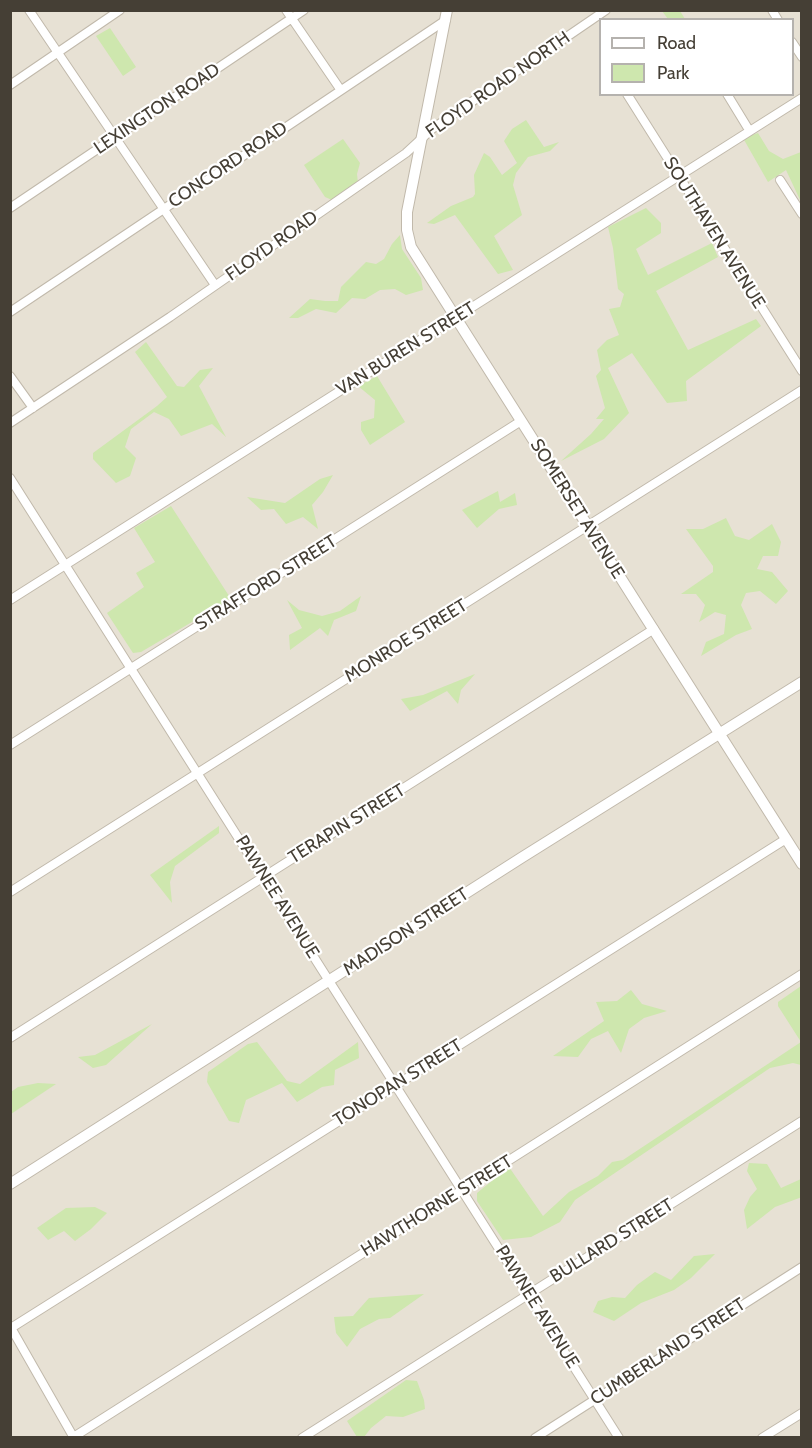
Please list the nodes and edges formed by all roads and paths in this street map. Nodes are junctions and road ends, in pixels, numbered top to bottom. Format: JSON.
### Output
{"nodes":[{"id":1,"x":29,"y":10,"type":"edge"},
{"id":2,"x":120,"y":10,"type":"edge"},
{"id":3,"x":286,"y":10,"type":"edge"},
{"id":4,"x":304,"y":10,"type":"edge"},
{"id":5,"x":606,"y":10,"type":"edge"},
{"id":6,"x":447,"y":15,"type":"edge"},
{"id":7,"x":292,"y":19,"type":"junction"},
{"id":8,"x":57,"y":53,"type":"junction"},
{"id":9,"x":10,"y":85,"type":"edge"},
{"id":10,"x":340,"y":89,"type":"junction"},
{"id":11,"x":628,"y":96,"type":"edge"},
{"id":12,"x":728,"y":96,"type":"edge"},
{"id":13,"x":801,"y":98,"type":"edge"},
{"id":14,"x":749,"y":130,"type":"junction"},
{"id":15,"x":115,"y":137,"type":"junction"},
{"id":16,"x":421,"y":140,"type":"junction"},
{"id":17,"x":678,"y":176,"type":"junction"},
{"id":18,"x":780,"y":180,"type":"dead end"},
{"id":19,"x":10,"y":207,"type":"edge"},
{"id":20,"x":163,"y":209,"type":"junction"},
{"id":21,"x":801,"y":214,"type":"edge"},
{"id":22,"x":215,"y":285,"type":"junction"},
{"id":23,"x":10,"y":312,"type":"edge"},
{"id":24,"x":456,"y":318,"type":"junction"},
{"id":25,"x":801,"y":371,"type":"edge"},
{"id":26,"x":10,"y":376,"type":"edge"},
{"id":27,"x":801,"y":390,"type":"edge"},
{"id":28,"x":33,"y":408,"type":"junction"},
{"id":29,"x":521,"y":421,"type":"junction"},
{"id":30,"x":10,"y":423,"type":"edge"},
{"id":31,"x":10,"y":478,"type":"edge"},
{"id":32,"x":588,"y":526,"type":"junction"},
{"id":33,"x":64,"y":566,"type":"junction"},
{"id":34,"x":10,"y":600,"type":"edge"},
{"id":35,"x":654,"y":629,"type":"junction"},
{"id":36,"x":132,"y":668,"type":"junction"},
{"id":37,"x":801,"y":682,"type":"edge"},
{"id":38,"x":720,"y":734,"type":"junction"},
{"id":39,"x":10,"y":745,"type":"edge"},
{"id":40,"x":197,"y":772,"type":"junction"},
{"id":41,"x":786,"y":839,"type":"junction"},
{"id":42,"x":801,"y":864,"type":"edge"},
{"id":43,"x":265,"y":877,"type":"junction"},
{"id":44,"x":10,"y":892,"type":"edge"},
{"id":45,"x":801,"y":974,"type":"edge"},
{"id":46,"x":329,"y":981,"type":"junction"},
{"id":47,"x":10,"y":1038,"type":"edge"},
{"id":48,"x":394,"y":1085,"type":"junction"},
{"id":49,"x":801,"y":1121,"type":"edge"},
{"id":50,"x":10,"y":1184,"type":"edge"},
{"id":51,"x":463,"y":1190,"type":"junction"},
{"id":52,"x":801,"y":1267,"type":"edge"},
{"id":53,"x":528,"y":1294,"type":"junction"},
{"id":54,"x":11,"y":1327,"type":"edge"},
{"id":55,"x":594,"y":1399,"type":"junction"},
{"id":56,"x":801,"y":1413,"type":"edge"},
{"id":57,"x":73,"y":1437,"type":"edge"},
{"id":58,"x":302,"y":1437,"type":"edge"},
{"id":59,"x":535,"y":1437,"type":"edge"},
{"id":60,"x":619,"y":1437,"type":"edge"},
{"id":61,"x":762,"y":1437,"type":"edge"}],
"edges":[{"from":1,"to":8,"type":"street"},
{"from":2,"to":8,"type":"street"},
{"from":3,"to":7,"type":"street"},
{"from":4,"to":7,"type":"street","name":"LEXINGTON ROAD"},
{"from":5,"to":16,"type":"street","name":"FLOYD ROAD NORTH"},
{"from":6,"to":10,"type":"street","name":"CONCORD ROAD"},
{"from":6,"to":16,"type":"street"},
{"from":7,"to":10,"type":"street"},
{"from":7,"to":15,"type":"street","name":"LEXINGTON ROAD"},
{"from":8,"to":9,"type":"street"},
{"from":8,"to":15,"type":"street"},
{"from":10,"to":20,"type":"street","name":"CONCORD ROAD"},
{"from":11,"to":17,"type":"street","name":"SOUTHAVEN AVENUE"},
{"from":12,"to":14,"type":"street"},
{"from":13,"to":14,"type":"street","name":"VAN BUREN STREET"},
{"from":14,"to":17,"type":"street","name":"VAN BUREN STREET"},
{"from":15,"to":19,"type":"street","name":"LEXINGTON ROAD"},
{"from":15,"to":20,"type":"street"},
{"from":16,"to":22,"type":"street","name":"FLOYD ROAD"},
{"from":16,"to":24,"type":"street","name":"SOMERSET AVENUE"},
{"from":17,"to":24,"type":"street","name":"VAN BUREN STREET"},
{"from":17,"to":25,"type":"street","name":"SOUTHAVEN AVENUE"},
{"from":18,"to":21,"type":"street"},
{"from":20,"to":22,"type":"street"},
{"from":20,"to":23,"type":"street","name":"CONCORD ROAD"},
{"from":22,"to":28,"type":"street","name":"FLOYD ROAD"},
{"from":24,"to":29,"type":"street","name":"SOMERSET AVENUE"},
{"from":24,"to":33,"type":"street","name":"VAN BUREN STREET"},
{"from":26,"to":28,"type":"street"},
{"from":27,"to":32,"type":"street","name":"MONROE STREET"},
{"from":28,"to":30,"type":"street","name":"FLOYD ROAD"},
{"from":29,"to":32,"type":"street","name":"SOMERSET AVENUE"},
{"from":29,"to":36,"type":"street","name":"STRAFFORD STREET"},
{"from":31,"to":33,"type":"street","name":"PAWNEE AVENUE"},
{"from":32,"to":35,"type":"street","name":"SOMERSET AVENUE"},
{"from":32,"to":40,"type":"street","name":"MONROE STREET"},
{"from":33,"to":34,"type":"street","name":"VAN BUREN STREET"},
{"from":33,"to":36,"type":"street","name":"PAWNEE AVENUE"},
{"from":35,"to":38,"type":"street","name":"SOMERSET AVENUE"},
{"from":35,"to":43,"type":"street","name":"TERAPIN STREET"},
{"from":36,"to":39,"type":"street","name":"STRAFFORD STREET"},
{"from":36,"to":40,"type":"street","name":"PAWNEE AVENUE"},
{"from":37,"to":38,"type":"street","name":"MADISON STREET"},
{"from":38,"to":41,"type":"street","name":"SOMERSET AVENUE"},
{"from":38,"to":46,"type":"street","name":"MADISON STREET"},
{"from":40,"to":43,"type":"street","name":"PAWNEE AVENUE"},
{"from":40,"to":44,"type":"street","name":"MONROE STREET"},
{"from":41,"to":42,"type":"street","name":"SOMERSET AVENUE"},
{"from":41,"to":48,"type":"street","name":"TONOPAN STREET"},
{"from":43,"to":46,"type":"street","name":"PAWNEE AVENUE"},
{"from":43,"to":47,"type":"street","name":"TERAPIN STREET"},
{"from":45,"to":51,"type":"street","name":"HAWTHORNE STREET"},
{"from":46,"to":48,"type":"street","name":"PAWNEE AVENUE"},
{"from":46,"to":50,"type":"street","name":"MADISON STREET"},
{"from":48,"to":51,"type":"street","name":"PAWNEE AVENUE"},
{"from":48,"to":54,"type":"street","name":"TONOPAN STREET"},
{"from":49,"to":53,"type":"street","name":"BULLARD STREET"},
{"from":51,"to":53,"type":"street","name":"PAWNEE AVENUE"},
{"from":51,"to":57,"type":"street","name":"HAWTHORNE STREET"},
{"from":52,"to":55,"type":"street","name":"CUMBERLAND STREET"},
{"from":53,"to":55,"type":"street","name":"PAWNEE AVENUE"},
{"from":53,"to":58,"type":"street","name":"BULLARD STREET"},
{"from":54,"to":57,"type":"street"},
{"from":55,"to":59,"type":"street","name":"CUMBERLAND STREET"},
{"from":55,"to":60,"type":"street","name":"PAWNEE AVENUE"},
{"from":56,"to":61,"type":"street"}]}
